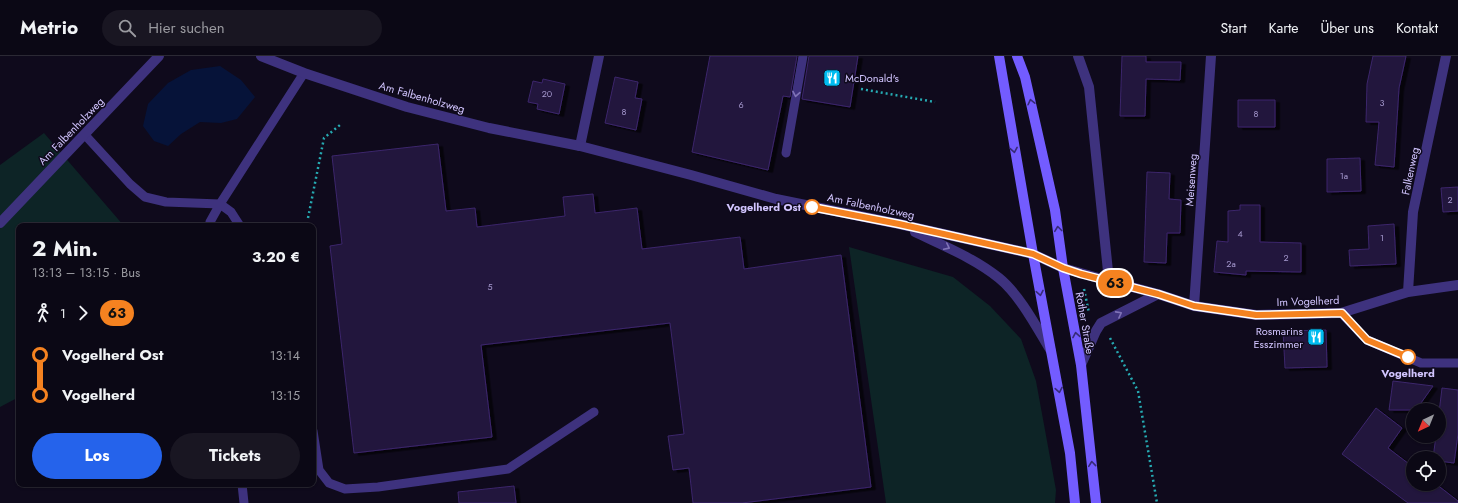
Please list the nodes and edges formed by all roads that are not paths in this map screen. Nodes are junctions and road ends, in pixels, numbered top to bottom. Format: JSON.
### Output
{"nodes":[{"id":1,"x":159,"y":56,"type":"edge"},
{"id":2,"x":261,"y":56,"type":"edge"},
{"id":3,"x":599,"y":56,"type":"edge"},
{"id":4,"x":803,"y":56,"type":"edge"},
{"id":5,"x":999,"y":56,"type":"edge"},
{"id":6,"x":1017,"y":56,"type":"edge"},
{"id":7,"x":1078,"y":56,"type":"edge"},
{"id":8,"x":1211,"y":56,"type":"edge"},
{"id":9,"x":1446,"y":56,"type":"edge"},
{"id":10,"x":304,"y":73,"type":"junction"},
{"id":11,"x":84,"y":134,"type":"junction"},
{"id":12,"x":580,"y":146,"type":"junction"},
{"id":13,"x":786,"y":153,"type":"dead end"},
{"id":14,"x":220,"y":204,"type":"junction"},
{"id":15,"x":0,"y":223,"type":"edge"},
{"id":16,"x":210,"y":223,"type":"edge"},
{"id":17,"x":238,"y":223,"type":"edge"},
{"id":18,"x":899,"y":224,"type":"junction"},
{"id":19,"x":1033,"y":254,"type":"junction"},
{"id":20,"x":1063,"y":268,"type":"junction"},
{"id":21,"x":1109,"y":281,"type":"junction"},
{"id":22,"x":1458,"y":285,"type":"edge"},
{"id":23,"x":1408,"y":292,"type":"junction"},
{"id":24,"x":1158,"y":294,"type":"junction"},
{"id":25,"x":1194,"y":306,"type":"junction"},
{"id":26,"x":1342,"y":313,"type":"junction"},
{"id":27,"x":1052,"y":351,"type":"junction"},
{"id":28,"x":1458,"y":363,"type":"edge"},
{"id":29,"x":1081,"y":365,"type":"junction"},
{"id":30,"x":594,"y":412,"type":"dead end"},
{"id":31,"x":316,"y":450,"type":"edge"},
{"id":32,"x":242,"y":487,"type":"edge"},
{"id":33,"x":244,"y":503,"type":"edge"},
{"id":34,"x":1075,"y":503,"type":"edge"},
{"id":35,"x":1096,"y":503,"type":"edge"}],
"edges":[{"from":1,"to":11,"type":"street","name":"Am Falbenholzweg"},
{"from":2,"to":10,"type":"street","name":"Am Falbenholzweg"},
{"from":3,"to":12,"type":"street"},
{"from":4,"to":13,"type":"lane","one_way":true},
{"from":5,"to":19,"type":"main road","one_way":true},
{"from":20,"to":6,"type":"main road","name":"Rother Straße","one_way":true},
{"from":7,"to":21,"type":"street"},
{"from":8,"to":25,"type":"street","name":"Meisenweg"},
{"from":9,"to":23,"type":"street","name":"Falkenweg"},
{"from":10,"to":12,"type":"street","name":"Am Falbenholzweg"},
{"from":10,"to":14,"type":"lane"},
{"from":11,"to":14,"type":"lane"},
{"from":11,"to":15,"type":"street","name":"Am Falbenholzweg"},
{"from":12,"to":18,"type":"street","name":"Am Falbenholzweg"},
{"from":14,"to":16,"type":"lane"},
{"from":14,"to":17,"type":"lane"},
{"from":18,"to":19,"type":"street","name":"Am Falbenholzweg"},
{"from":18,"to":27,"type":"street","one_way":true},
{"from":19,"to":20,"type":"street","name":"Am Falbenholzweg"},
{"from":19,"to":27,"type":"main road","one_way":true},
{"from":20,"to":21,"type":"street","name":"Im Vogelherd"},
{"from":29,"to":20,"type":"main road","name":"Rother Straße","one_way":true},
{"from":21,"to":24,"type":"street","name":"Im Vogelherd"},
{"from":22,"to":23,"type":"street","name":"Im Vogelherd"},
{"from":23,"to":26,"type":"street","name":"Im Vogelherd"},
{"from":24,"to":25,"type":"street","name":"Im Vogelherd"},
{"from":29,"to":24,"type":"street","one_way":true},
{"from":25,"to":26,"type":"street","name":"Im Vogelherd"},
{"from":26,"to":28,"type":"lane"},
{"from":27,"to":34,"type":"main road","one_way":true},
{"from":35,"to":29,"type":"main road","name":"Rother Straße","one_way":true},
{"from":30,"to":31,"type":"lane"},
{"from":32,"to":33,"type":"lane"}]}
